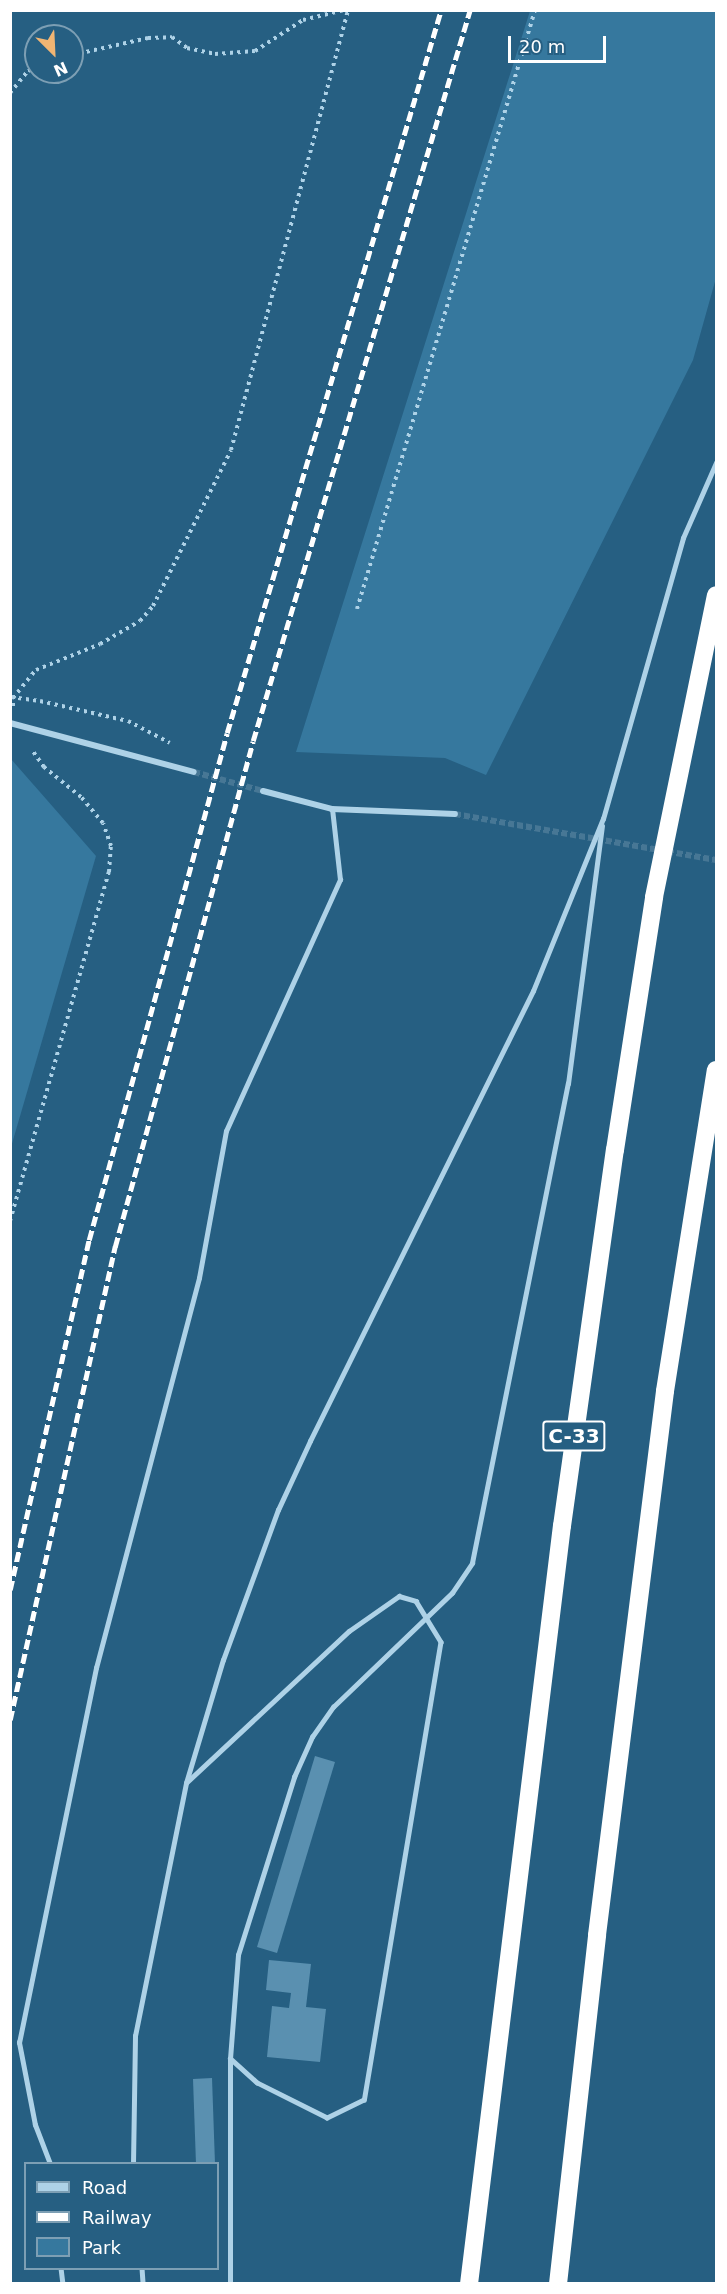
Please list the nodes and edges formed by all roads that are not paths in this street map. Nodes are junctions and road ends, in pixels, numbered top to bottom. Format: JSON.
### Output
{"nodes":[{"id":1,"x":717,"y":463,"type":"edge"},
{"id":2,"x":717,"y":595,"type":"edge"},
{"id":3,"x":12,"y":724,"type":"edge"},
{"id":4,"x":192,"y":772,"type":"tunnel mouth"},
{"id":5,"x":263,"y":791,"type":"tunnel mouth"},
{"id":6,"x":332,"y":809,"type":"junction"},
{"id":7,"x":455,"y":814,"type":"tunnel mouth"},
{"id":8,"x":603,"y":819,"type":"junction"},
{"id":9,"x":717,"y":1070,"type":"edge"},
{"id":10,"x":427,"y":1617,"type":"junction"},
{"id":11,"x":186,"y":1783,"type":"junction"},
{"id":12,"x":230,"y":2060,"type":"junction"},
{"id":13,"x":50,"y":2162,"type":"edge"},
{"id":14,"x":133,"y":2162,"type":"edge"},
{"id":15,"x":230,"y":2283,"type":"edge"},
{"id":16,"x":470,"y":2283,"type":"edge"},
{"id":17,"x":558,"y":2283,"type":"edge"}],
"edges":[{"from":1,"to":8,"type":"lane"},
{"from":2,"to":16,"type":"highway","number":"C-33"},
{"from":3,"to":4,"type":"street"},
{"from":5,"to":6,"type":"street"},
{"from":6,"to":7,"type":"street"},
{"from":6,"to":13,"type":"lane"},
{"from":8,"to":10,"type":"lane"},
{"from":8,"to":11,"type":"lane"},
{"from":9,"to":17,"type":"highway"},
{"from":10,"to":11,"type":"lane"},
{"from":10,"to":12,"type":"lane"},
{"from":10,"to":12,"type":"lane"},
{"from":11,"to":14,"type":"lane"},
{"from":12,"to":15,"type":"lane"}]}
